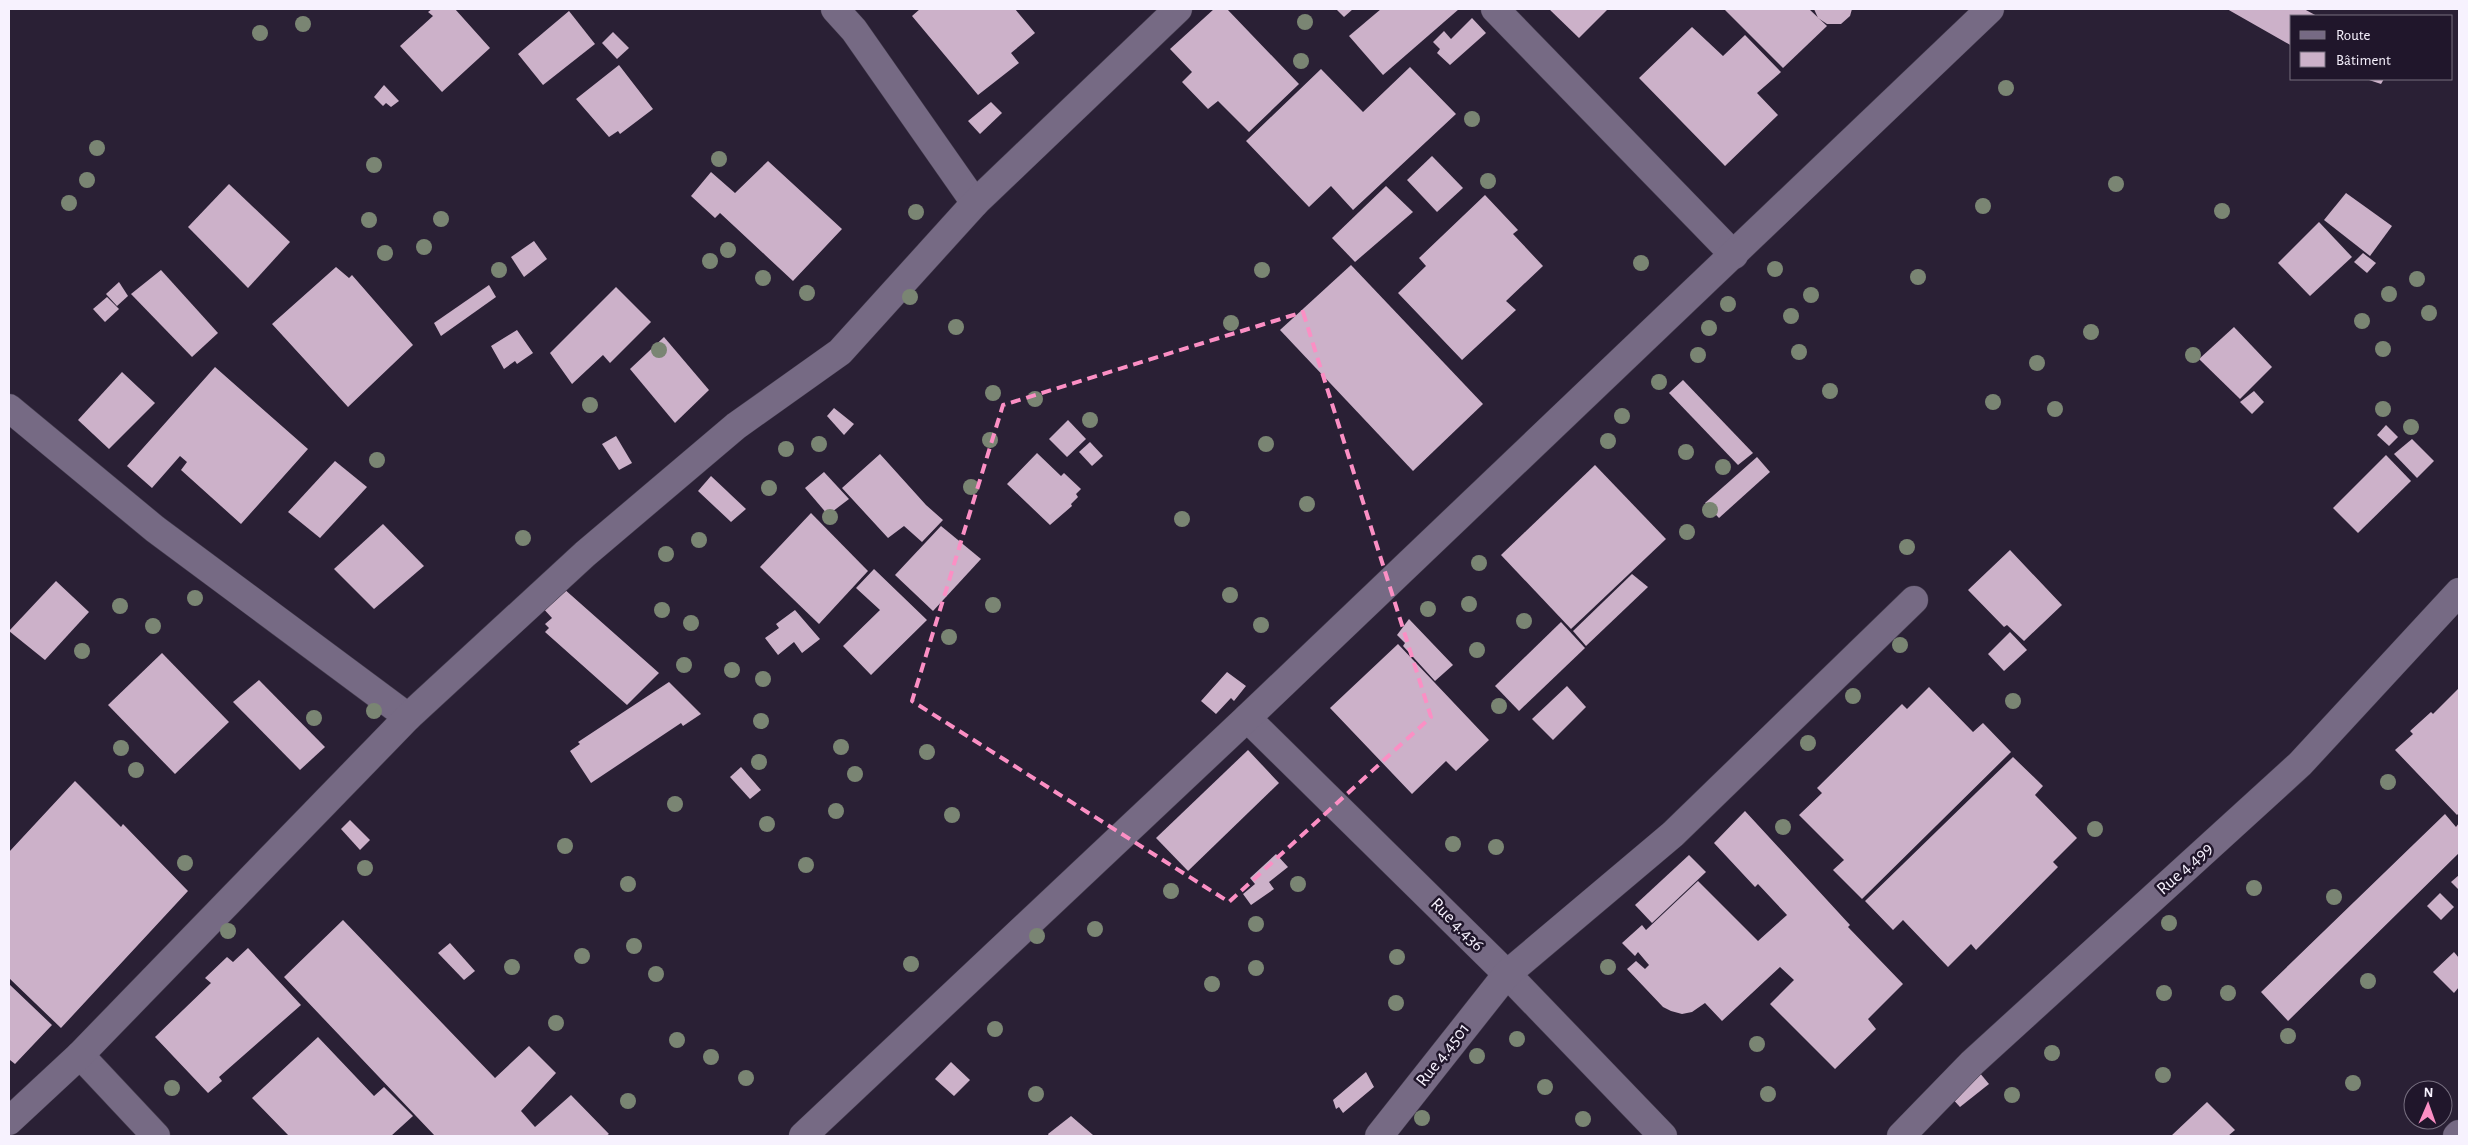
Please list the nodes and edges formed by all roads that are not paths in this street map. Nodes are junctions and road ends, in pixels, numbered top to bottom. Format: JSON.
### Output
{"nodes":[{"id":1,"x":836,"y":9,"type":"edge"},
{"id":2,"x":1178,"y":9,"type":"edge"},
{"id":3,"x":1495,"y":9,"type":"edge"},
{"id":4,"x":1990,"y":9,"type":"edge"},
{"id":5,"x":975,"y":203,"type":"junction"},
{"id":6,"x":1734,"y":255,"type":"junction"},
{"id":7,"x":9,"y":408,"type":"edge"},
{"id":8,"x":2459,"y":592,"type":"edge"},
{"id":9,"x":1914,"y":600,"type":"dead end"},
{"id":10,"x":408,"y":717,"type":"junction"},
{"id":11,"x":1247,"y":718,"type":"junction"},
{"id":12,"x":1506,"y":974,"type":"junction"},
{"id":13,"x":80,"y":1055,"type":"junction"},
{"id":14,"x":9,"y":1122,"type":"edge"},
{"id":15,"x":156,"y":1136,"type":"edge"},
{"id":16,"x":803,"y":1136,"type":"edge"},
{"id":17,"x":1379,"y":1136,"type":"edge"},
{"id":18,"x":1663,"y":1136,"type":"edge"},
{"id":19,"x":1901,"y":1136,"type":"edge"}],
"edges":[{"from":1,"to":5,"type":"street"},
{"from":2,"to":5,"type":"street"},
{"from":3,"to":6,"type":"street"},
{"from":4,"to":6,"type":"street"},
{"from":5,"to":10,"type":"street"},
{"from":6,"to":11,"type":"street"},
{"from":7,"to":10,"type":"street"},
{"from":8,"to":19,"type":"street","name":"Rue 4.499"},
{"from":9,"to":12,"type":"street","name":"Rue 4.4501"},
{"from":10,"to":13,"type":"street"},
{"from":11,"to":12,"type":"street","name":"Rue 4.436"},
{"from":11,"to":16,"type":"street"},
{"from":12,"to":17,"type":"street","name":"Rue 4.4501"},
{"from":12,"to":18,"type":"street","name":"Rue 4.436"},
{"from":13,"to":14,"type":"street"},
{"from":13,"to":15,"type":"street"}]}
